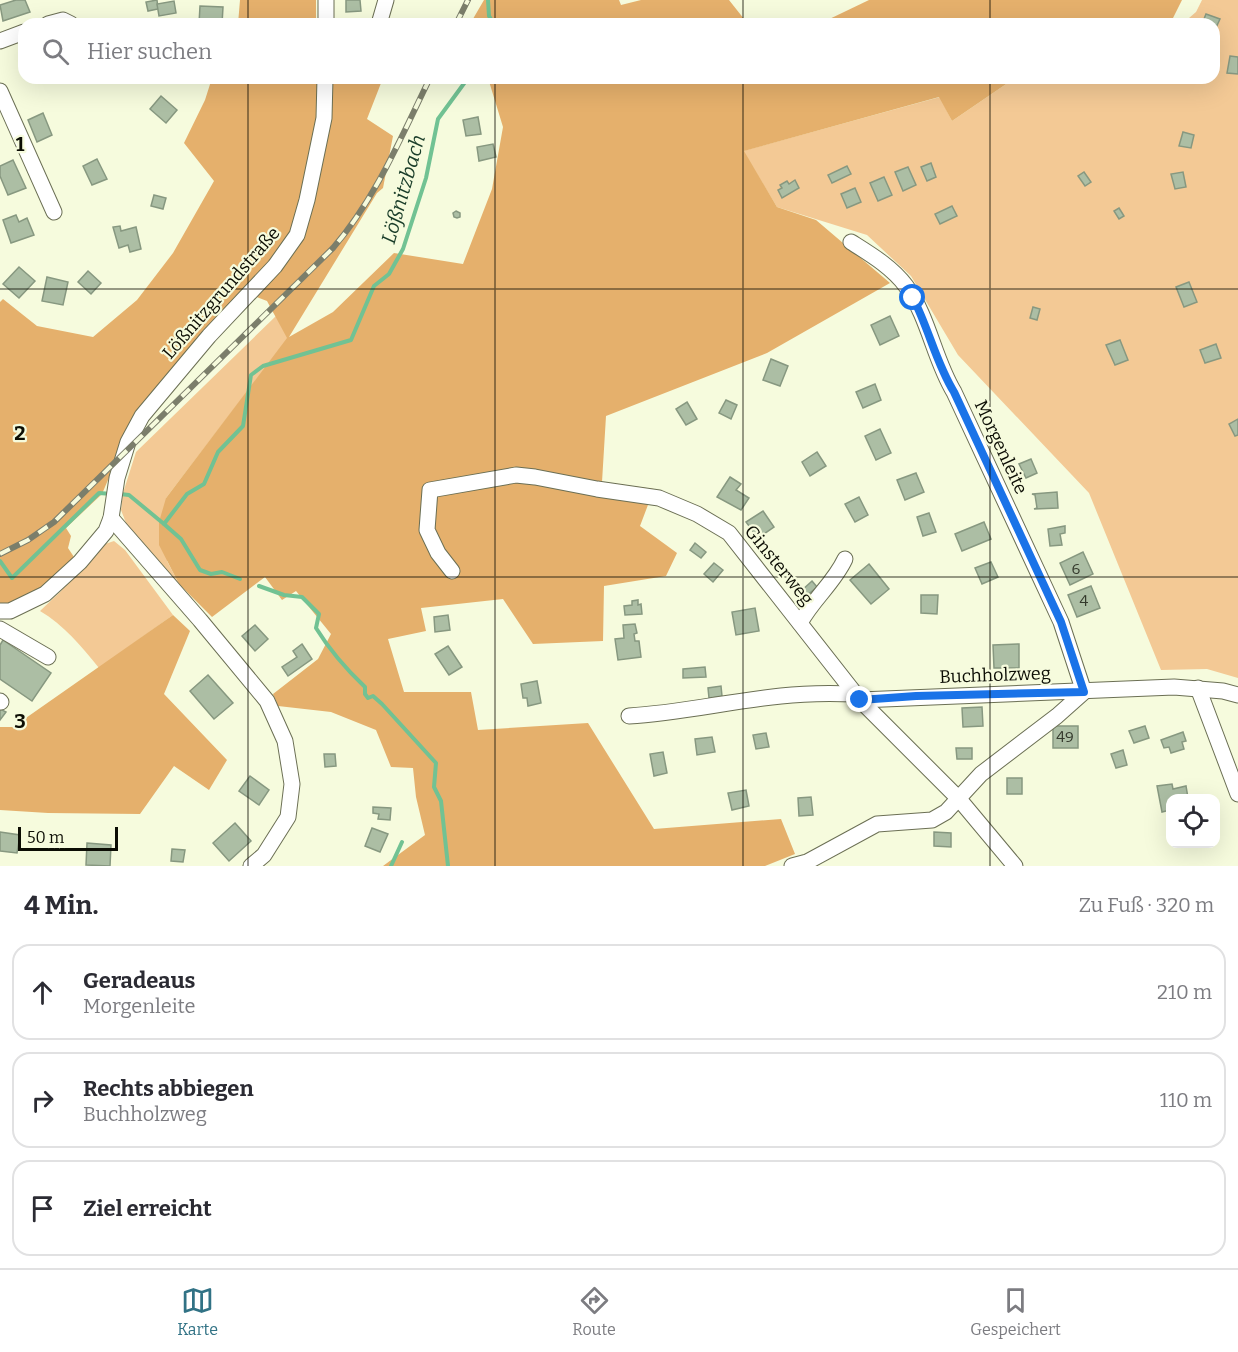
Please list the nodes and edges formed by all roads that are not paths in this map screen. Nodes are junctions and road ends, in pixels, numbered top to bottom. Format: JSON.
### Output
{"nodes":[{"id":1,"x":326,"y":0,"type":"edge"},
{"id":2,"x":386,"y":0,"type":"edge"},
{"id":3,"x":326,"y":18,"type":"edge"},
{"id":4,"x":380,"y":18,"type":"edge"},
{"id":5,"x":18,"y":34,"type":"edge"},
{"id":6,"x":0,"y":41,"type":"edge"},
{"id":7,"x":325,"y":84,"type":"edge"},
{"id":8,"x":0,"y":91,"type":"edge"},
{"id":9,"x":54,"y":212,"type":"dead end"},
{"id":10,"x":851,"y":242,"type":"dead end"},
{"id":11,"x":111,"y":518,"type":"junction"},
{"id":12,"x":845,"y":558,"type":"dead end"},
{"id":13,"x":452,"y":571,"type":"dead end"},
{"id":14,"x":1,"y":613,"type":"edge"},
{"id":15,"x":800,"y":623,"type":"junction"},
{"id":16,"x":0,"y":628,"type":"edge"},
{"id":17,"x":48,"y":657,"type":"dead end"},
{"id":18,"x":1198,"y":687,"type":"junction"},
{"id":19,"x":1084,"y":692,"type":"junction"},
{"id":20,"x":1238,"y":695,"type":"edge"},
{"id":21,"x":858,"y":697,"type":"junction"},
{"id":22,"x":629,"y":716,"type":"dead end"},
{"id":23,"x":1238,"y":794,"type":"edge"},
{"id":24,"x":959,"y":799,"type":"junction"},
{"id":25,"x":251,"y":866,"type":"edge"},
{"id":26,"x":792,"y":866,"type":"edge"},
{"id":27,"x":1015,"y":866,"type":"edge"}],
"edges":[{"from":1,"to":3,"type":"street"},
{"from":2,"to":4,"type":"street"},
{"from":5,"to":6,"type":"street"},
{"from":7,"to":11,"type":"street","name":"Lößnitzgrundstraße"},
{"from":8,"to":9,"type":"street"},
{"from":10,"to":19,"type":"street","name":"Morgenleite"},
{"from":11,"to":14,"type":"street"},
{"from":11,"to":25,"type":"street"},
{"from":12,"to":15,"type":"street"},
{"from":13,"to":15,"type":"street","name":"Ginsterweg"},
{"from":15,"to":21,"type":"street","name":"Ginsterweg"},
{"from":16,"to":17,"type":"street"},
{"from":18,"to":19,"type":"street","name":"Buchholzweg"},
{"from":18,"to":20,"type":"street","name":"Buchholzweg"},
{"from":18,"to":23,"type":"street"},
{"from":19,"to":21,"type":"street","name":"Buchholzweg"},
{"from":19,"to":24,"type":"street"},
{"from":21,"to":22,"type":"street","name":"Buchholzweg"},
{"from":21,"to":24,"type":"street","name":"Ginsterweg"},
{"from":24,"to":26,"type":"street"},
{"from":24,"to":27,"type":"street","name":"Ginsterweg"}]}
